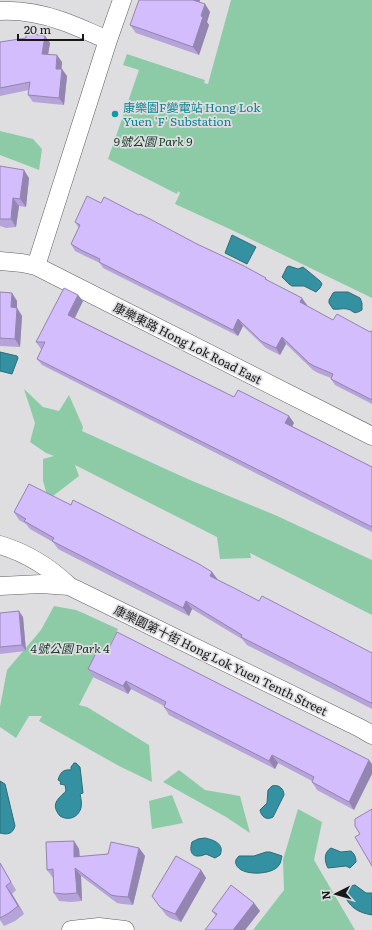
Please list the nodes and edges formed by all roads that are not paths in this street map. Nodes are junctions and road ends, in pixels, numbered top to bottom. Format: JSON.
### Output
{"nodes":[{"id":1,"x":122,"y":0,"type":"edge"},
{"id":2,"x":0,"y":11,"type":"edge"},
{"id":3,"x":108,"y":40,"type":"junction"},
{"id":4,"x":0,"y":261,"type":"edge"},
{"id":5,"x":36,"y":266,"type":"junction"},
{"id":6,"x":372,"y":436,"type":"edge"},
{"id":7,"x":0,"y":545,"type":"edge"},
{"id":8,"x":0,"y":586,"type":"edge"},
{"id":9,"x":69,"y":586,"type":"junction"},
{"id":10,"x":372,"y":735,"type":"edge"},
{"id":11,"x":71,"y":930,"type":"edge"},
{"id":12,"x":125,"y":930,"type":"edge"}],
"edges":[{"from":1,"to":3,"type":"street"},
{"from":2,"to":3,"type":"street"},
{"from":3,"to":5,"type":"street"},
{"from":4,"to":5,"type":"street","name":"康樂東路 Hong Lok Road East"},
{"from":5,"to":6,"type":"street","name":"康樂東路 Hong Lok Road East"},
{"from":7,"to":9,"type":"street","name":"康樂園第十街 Hong Lok Yuen Tenth Street"},
{"from":8,"to":9,"type":"street","name":"康樂園第十街 Hong Lok Yuen Tenth Street"},
{"from":9,"to":10,"type":"street","name":"康樂園第十街 Hong Lok Yuen Tenth Street"},
{"from":11,"to":12,"type":"street"}]}
